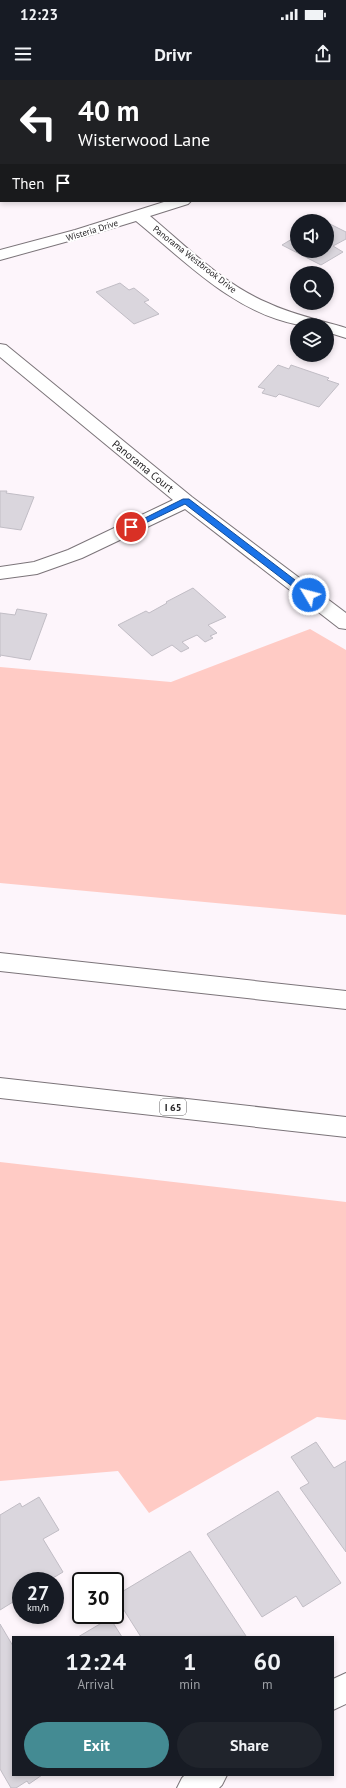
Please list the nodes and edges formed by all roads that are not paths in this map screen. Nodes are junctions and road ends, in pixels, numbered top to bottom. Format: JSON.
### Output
{"nodes":[{"id":1,"x":180,"y":202,"type":"edge"},
{"id":2,"x":139,"y":215,"type":"junction"},
{"id":3,"x":0,"y":255,"type":"edge"},
{"id":4,"x":294,"y":318,"type":"edge"},
{"id":5,"x":334,"y":329,"type":"edge"},
{"id":6,"x":346,"y":333,"type":"edge"},
{"id":7,"x":0,"y":349,"type":"edge"},
{"id":8,"x":186,"y":501,"type":"junction"},
{"id":9,"x":0,"y":573,"type":"edge"},
{"id":10,"x":346,"y":623,"type":"edge"},
{"id":11,"x":0,"y":962,"type":"edge"},
{"id":12,"x":346,"y":1000,"type":"edge"},
{"id":13,"x":0,"y":1088,"type":"edge"},
{"id":14,"x":346,"y":1127,"type":"edge"},
{"id":15,"x":346,"y":1687,"type":"edge"},
{"id":16,"x":334,"y":1695,"type":"edge"},
{"id":17,"x":210,"y":1776,"type":"edge"},
{"id":18,"x":192,"y":1788,"type":"edge"}],
"edges":[{"from":1,"to":2,"type":"main road","name":"Wisteria Drive"},
{"from":2,"to":3,"type":"main road","name":"Wisteria Drive"},
{"from":2,"to":4,"type":"main road","name":"Panorama Westbrook Drive"},
{"from":5,"to":6,"type":"main road"},
{"from":7,"to":8,"type":"main road","name":"Panorama Court"},
{"from":8,"to":9,"type":"main road"},
{"from":8,"to":10,"type":"main road","name":"Panorama Court"},
{"from":11,"to":12,"type":"main road"},
{"from":13,"to":14,"type":"main road","number":"I 65"},
{"from":15,"to":16,"type":"main road"},
{"from":17,"to":18,"type":"main road"}]}
